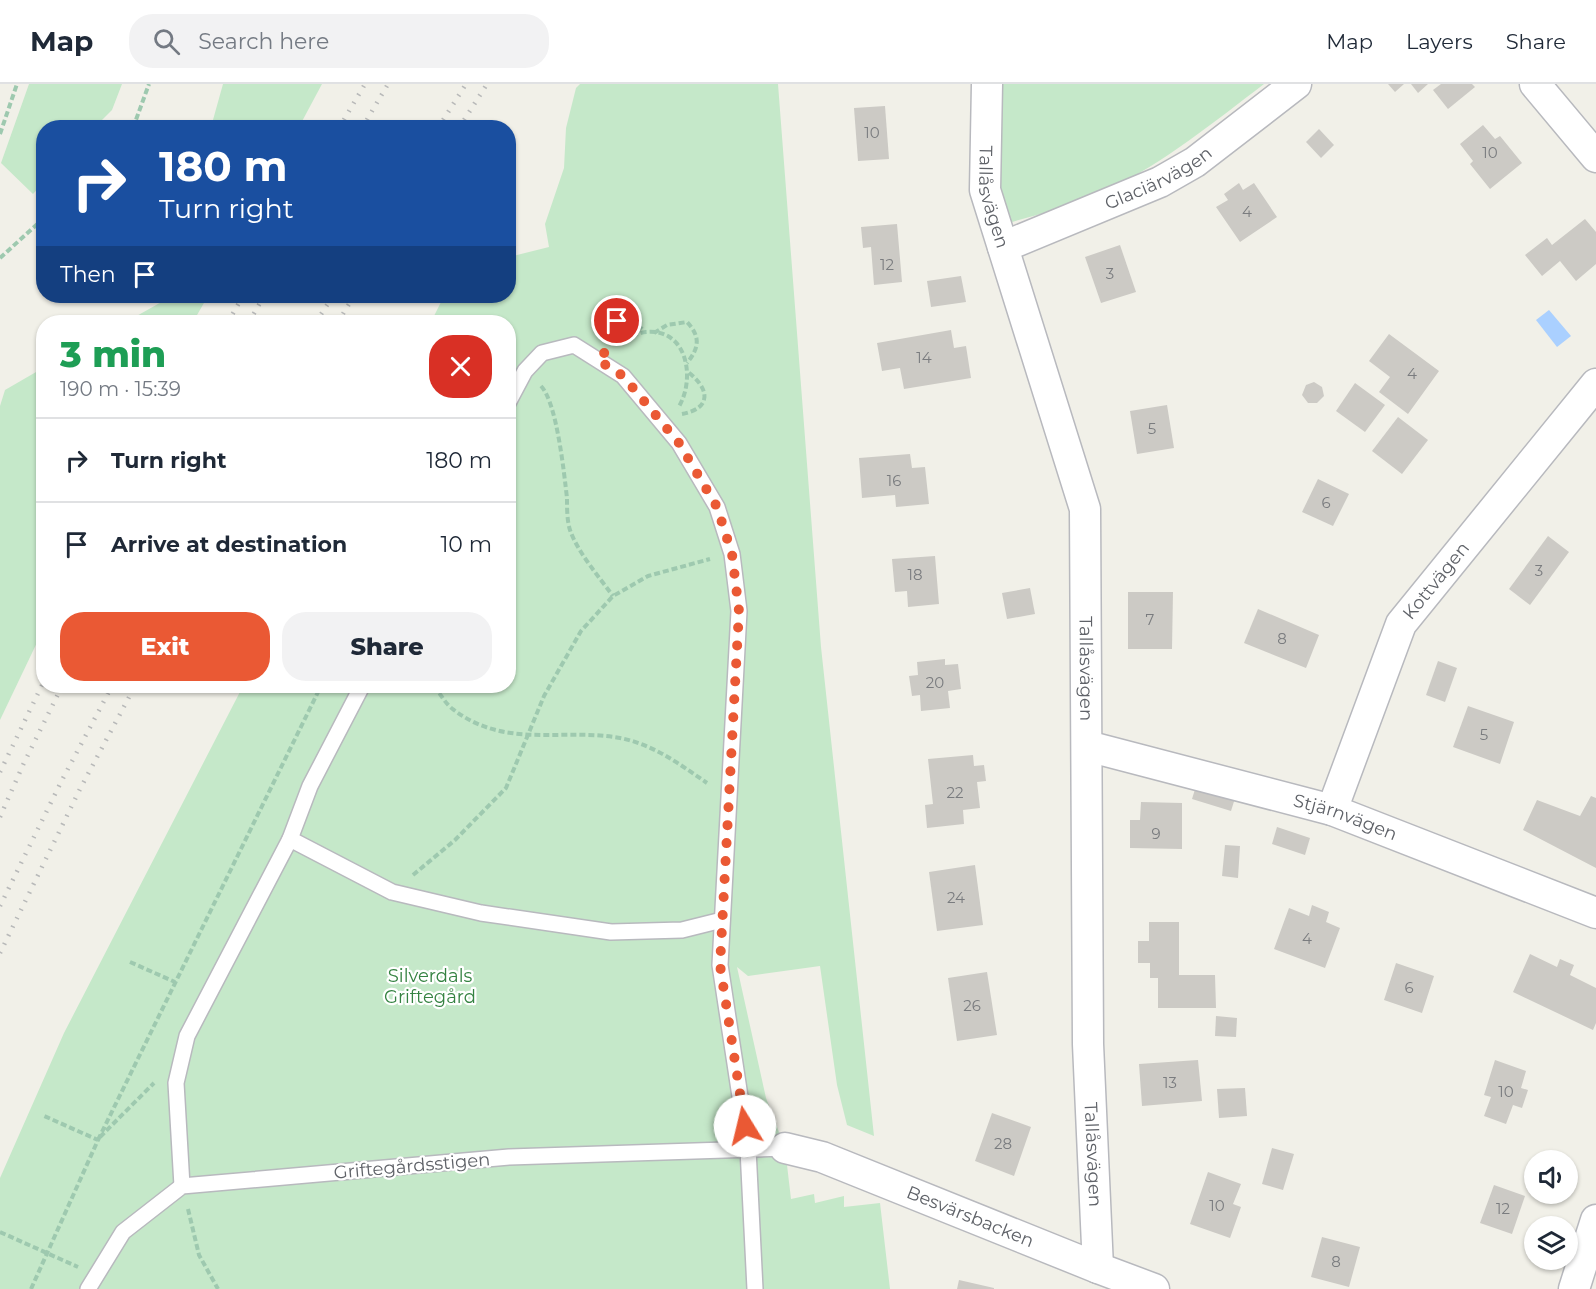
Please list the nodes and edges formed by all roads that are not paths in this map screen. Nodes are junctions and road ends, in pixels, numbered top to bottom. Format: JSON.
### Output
{"nodes":[{"id":1,"x":987,"y":84,"type":"edge"},
{"id":2,"x":1296,"y":84,"type":"edge"},
{"id":3,"x":1535,"y":84,"type":"edge"},
{"id":4,"x":1596,"y":157,"type":"edge"},
{"id":5,"x":1003,"y":247,"type":"junction"},
{"id":6,"x":1596,"y":384,"type":"edge"},
{"id":7,"x":516,"y":388,"type":"edge"},
{"id":8,"x":358,"y":693,"type":"edge"},
{"id":9,"x":1087,"y":746,"type":"junction"},
{"id":10,"x":1332,"y":810,"type":"junction"},
{"id":11,"x":290,"y":839,"type":"junction"},
{"id":12,"x":1596,"y":913,"type":"edge"},
{"id":13,"x":722,"y":920,"type":"junction"},
{"id":14,"x":785,"y":1148,"type":"joint"},
{"id":15,"x":748,"y":1149,"type":"junction"},
{"id":16,"x":182,"y":1186,"type":"junction"},
{"id":17,"x":1596,"y":1220,"type":"edge"},
{"id":18,"x":1098,"y":1268,"type":"junction"},
{"id":19,"x":91,"y":1282,"type":"edge"},
{"id":20,"x":755,"y":1289,"type":"edge"},
{"id":21,"x":1154,"y":1289,"type":"edge"},
{"id":22,"x":1574,"y":1289,"type":"edge"}],
"edges":[{"from":1,"to":5,"type":"street","name":"Tallåsvägen"},
{"from":2,"to":5,"type":"street","name":"Glaciärvägen"},
{"from":3,"to":4,"type":"street"},
{"from":5,"to":9,"type":"street","name":"Tallåsvägen"},
{"from":6,"to":10,"type":"street","name":"Kottvägen"},
{"from":7,"to":13,"type":"lane"},
{"from":8,"to":11,"type":"lane"},
{"from":9,"to":10,"type":"street","name":"Stjärnvägen"},
{"from":9,"to":18,"type":"street","name":"Tallåsvägen"},
{"from":10,"to":12,"type":"street","name":"Stjärnvägen"},
{"from":11,"to":13,"type":"lane"},
{"from":11,"to":16,"type":"lane"},
{"from":13,"to":15,"type":"lane"},
{"from":14,"to":15,"type":"lane","name":"Griftegårdsstigen"},
{"from":14,"to":18,"type":"street","name":"Besvärsbacken"},
{"from":15,"to":16,"type":"lane","name":"Griftegårdsstigen"},
{"from":15,"to":20,"type":"lane"},
{"from":16,"to":19,"type":"lane"},
{"from":17,"to":22,"type":"street"},
{"from":18,"to":21,"type":"street","name":"Besvärsbacken"}]}
